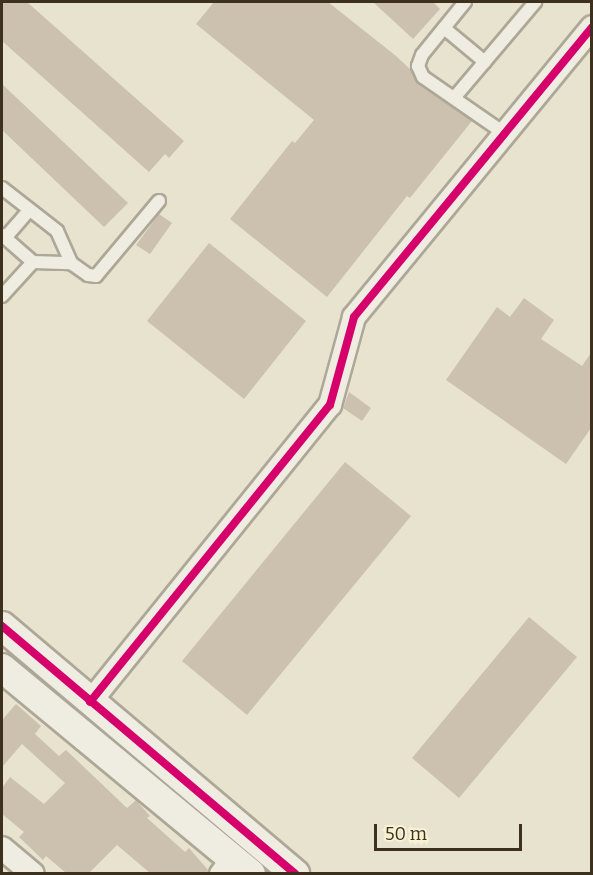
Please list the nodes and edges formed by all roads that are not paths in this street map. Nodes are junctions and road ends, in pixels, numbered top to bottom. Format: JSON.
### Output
{"nodes":[{"id":1,"x":465,"y":2,"type":"edge"},
{"id":2,"x":535,"y":2,"type":"edge"},
{"id":3,"x":591,"y":27,"type":"edge"},
{"id":4,"x":444,"y":28,"type":"junction"},
{"id":5,"x":485,"y":62,"type":"junction"},
{"id":6,"x":454,"y":98,"type":"junction"},
{"id":7,"x":504,"y":133,"type":"junction"},
{"id":8,"x":2,"y":188,"type":"edge"},
{"id":9,"x":159,"y":201,"type":"dead end"},
{"id":10,"x":29,"y":210,"type":"junction"},
{"id":11,"x":3,"y":236,"type":"edge"},
{"id":12,"x":33,"y":261,"type":"junction"},
{"id":13,"x":71,"y":263,"type":"junction"},
{"id":14,"x":2,"y":296,"type":"edge"},
{"id":15,"x":2,"y":626,"type":"edge"},
{"id":16,"x":2,"y":668,"type":"edge"},
{"id":17,"x":90,"y":702,"type":"junction"},
{"id":18,"x":2,"y":848,"type":"edge"},
{"id":19,"x":235,"y":868,"type":"edge"},
{"id":20,"x":30,"y":873,"type":"edge"},
{"id":21,"x":295,"y":873,"type":"edge"}],
"edges":[{"from":1,"to":4,"type":"lane"},
{"from":2,"to":5,"type":"lane"},
{"from":3,"to":7,"type":"street"},
{"from":4,"to":5,"type":"lane"},
{"from":4,"to":6,"type":"lane"},
{"from":5,"to":6,"type":"lane"},
{"from":6,"to":7,"type":"lane"},
{"from":7,"to":17,"type":"street"},
{"from":8,"to":10,"type":"lane"},
{"from":9,"to":13,"type":"lane"},
{"from":10,"to":11,"type":"lane"},
{"from":10,"to":13,"type":"lane"},
{"from":11,"to":12,"type":"lane"},
{"from":12,"to":13,"type":"lane"},
{"from":12,"to":14,"type":"lane"},
{"from":15,"to":17,"type":"street"},
{"from":16,"to":19,"type":"street"},
{"from":17,"to":21,"type":"street"},
{"from":18,"to":20,"type":"street"}]}
